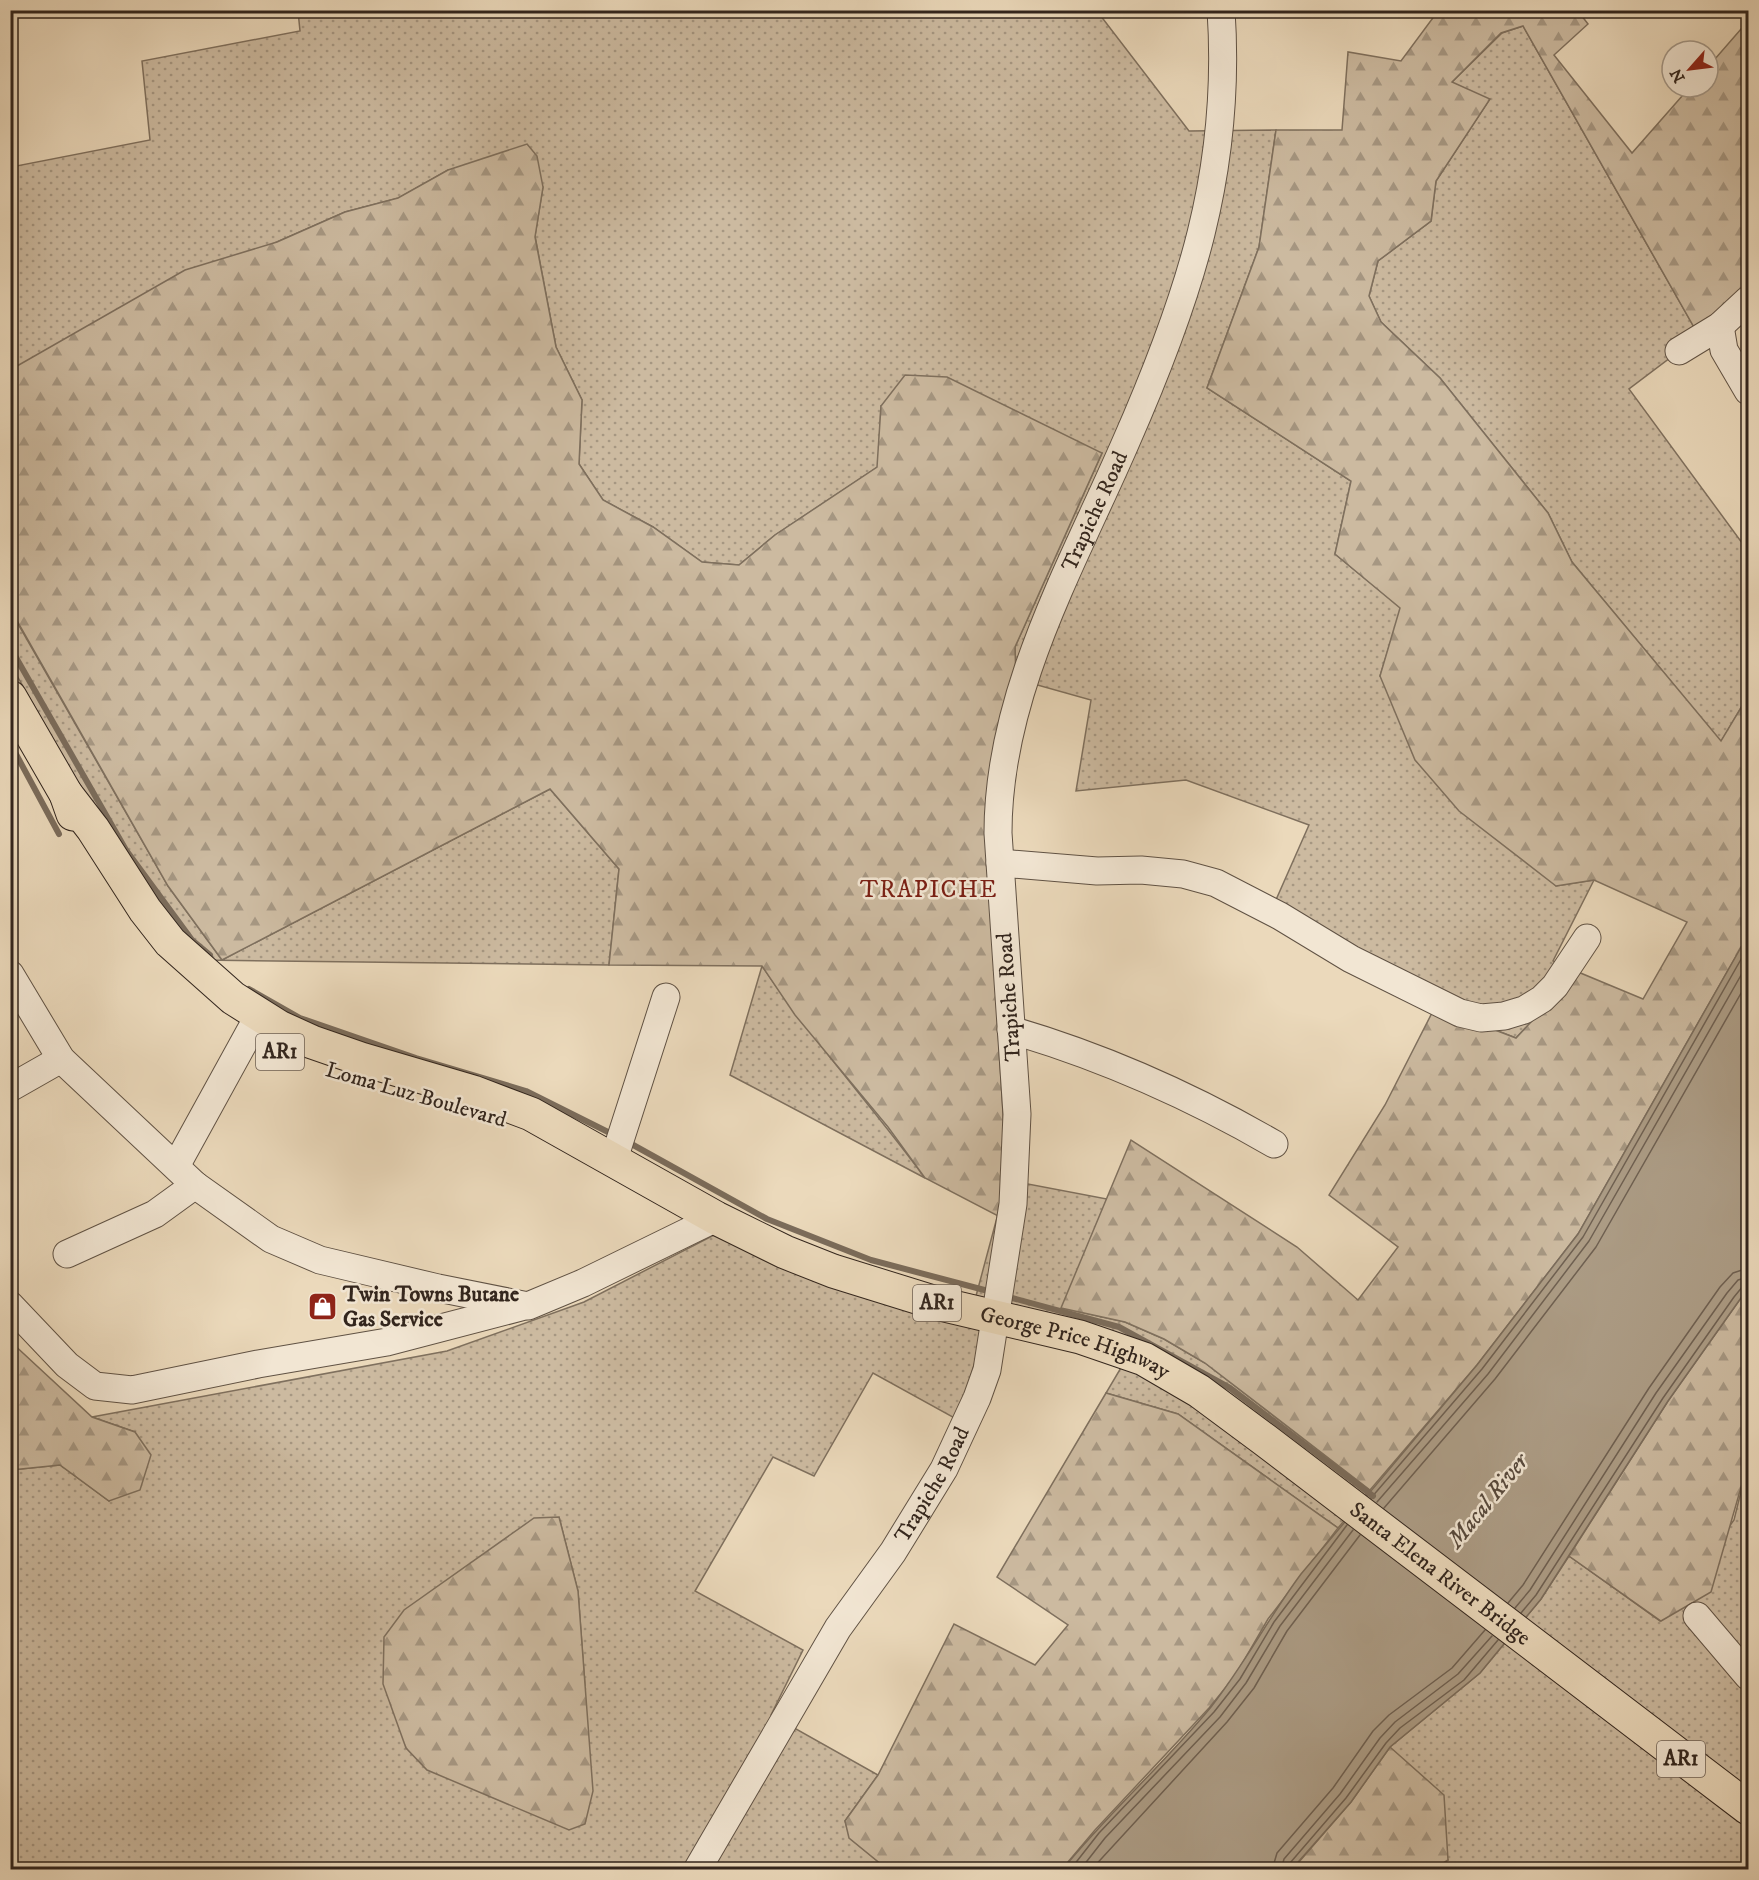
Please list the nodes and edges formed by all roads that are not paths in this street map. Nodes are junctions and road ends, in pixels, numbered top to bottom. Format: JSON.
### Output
{"nodes":[{"id":1,"x":1221,"y":10,"type":"edge"},
{"id":2,"x":1749,"y":300,"type":"edge"},
{"id":3,"x":1720,"y":326,"type":"junction"},
{"id":4,"x":1679,"y":351,"type":"dead end"},
{"id":5,"x":1749,"y":392,"type":"edge"},
{"id":6,"x":10,"y":697,"type":"edge"},
{"id":7,"x":1000,"y":862,"type":"junction"},
{"id":8,"x":1587,"y":938,"type":"dead end"},
{"id":9,"x":10,"y":974,"type":"edge"},
{"id":10,"x":666,"y":997,"type":"dead end"},
{"id":11,"x":254,"y":1025,"type":"junction"},
{"id":12,"x":1011,"y":1030,"type":"junction"},
{"id":13,"x":61,"y":1059,"type":"junction"},
{"id":14,"x":10,"y":1088,"type":"edge"},
{"id":15,"x":1274,"y":1144,"type":"dead end"},
{"id":16,"x":611,"y":1160,"type":"junction"},
{"id":17,"x":185,"y":1176,"type":"junction"},
{"id":18,"x":716,"y":1218,"type":"junction"},
{"id":19,"x":67,"y":1254,"type":"dead end"},
{"id":20,"x":10,"y":1305,"type":"edge"},
{"id":21,"x":528,"y":1305,"type":"junction"},
{"id":22,"x":996,"y":1316,"type":"junction"},
{"id":23,"x":1265,"y":1440,"type":"joint"},
{"id":24,"x":1697,"y":1616,"type":"dead end"},
{"id":25,"x":1749,"y":1676,"type":"edge"},
{"id":26,"x":1749,"y":1808,"type":"edge"},
{"id":27,"x":697,"y":1869,"type":"edge"}],
"edges":[{"from":1,"to":7,"type":"street","name":"Trapiche Road"},
{"from":2,"to":3,"type":"street"},
{"from":3,"to":4,"type":"street"},
{"from":3,"to":5,"type":"street"},
{"from":6,"to":11,"type":"highway","name":"Loma Luz Boulevard","number":"AR1"},
{"from":7,"to":8,"type":"street"},
{"from":7,"to":12,"type":"street","name":"Trapiche Road"},
{"from":9,"to":13,"type":"street"},
{"from":10,"to":16,"type":"street"},
{"from":11,"to":16,"type":"highway","name":"Loma Luz Boulevard","number":"AR1"},
{"from":11,"to":17,"type":"street"},
{"from":12,"to":15,"type":"street"},
{"from":12,"to":22,"type":"street","name":"Trapiche Road"},
{"from":13,"to":14,"type":"street"},
{"from":13,"to":17,"type":"street"},
{"from":16,"to":18,"type":"highway","name":"George Price Highway","number":"AR1"},
{"from":17,"to":19,"type":"street"},
{"from":17,"to":21,"type":"street"},
{"from":18,"to":21,"type":"street"},
{"from":18,"to":22,"type":"highway","name":"George Price Highway","number":"AR1"},
{"from":20,"to":21,"type":"street"},
{"from":22,"to":23,"type":"highway","name":"George Price Highway","number":"AR1"},
{"from":22,"to":27,"type":"street","name":"Trapiche Road"},
{"from":23,"to":26,"type":"highway","name":"Santa Elena River Bridge","number":"AR1"},
{"from":24,"to":25,"type":"street"}]}
